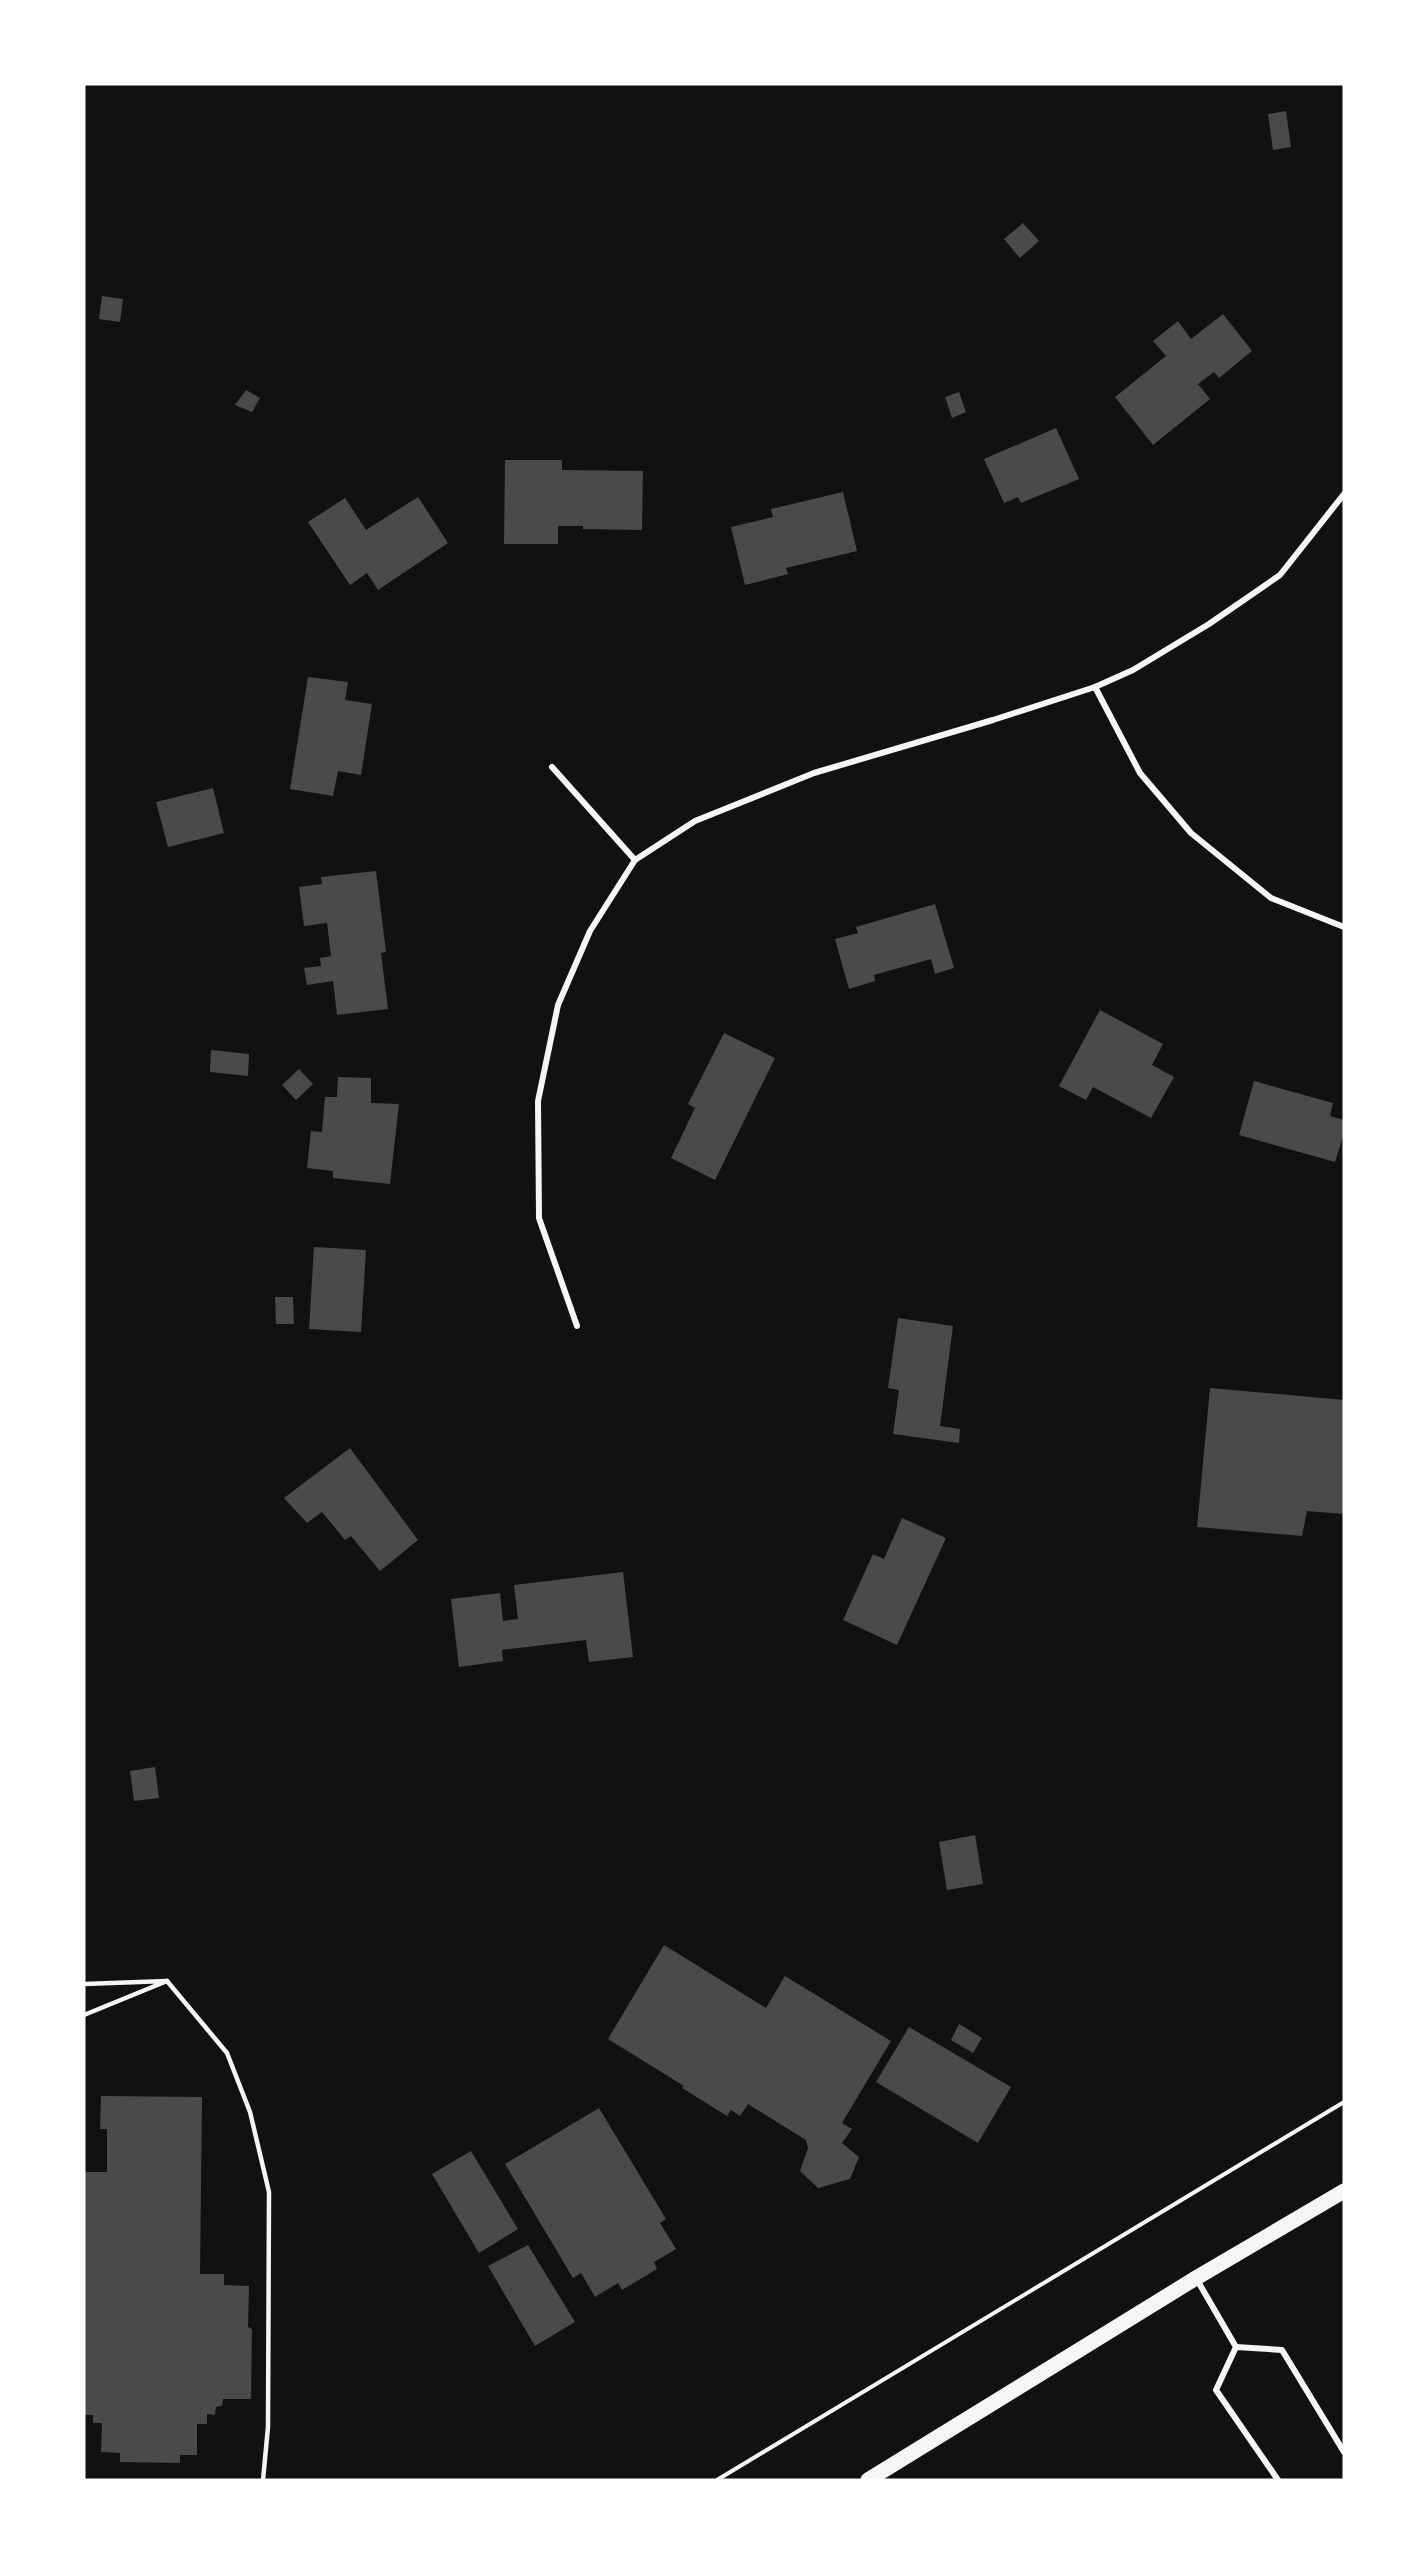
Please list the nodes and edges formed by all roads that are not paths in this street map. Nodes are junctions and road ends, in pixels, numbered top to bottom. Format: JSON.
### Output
{"nodes":[{"id":1,"x":1344,"y":494,"type":"edge"},
{"id":2,"x":1095,"y":687,"type":"junction"},
{"id":3,"x":552,"y":767,"type":"dead end"},
{"id":4,"x":636,"y":860,"type":"junction"},
{"id":5,"x":1344,"y":927,"type":"edge"},
{"id":6,"x":577,"y":1326,"type":"dead end"},
{"id":7,"x":167,"y":1981,"type":"junction"},
{"id":8,"x":84,"y":1984,"type":"edge"},
{"id":9,"x":84,"y":2015,"type":"edge"},
{"id":10,"x":1344,"y":2191,"type":"edge"},
{"id":11,"x":1196,"y":2278,"type":"junction"},
{"id":12,"x":1236,"y":2347,"type":"junction"},
{"id":13,"x":1344,"y":2452,"type":"edge"},
{"id":14,"x":263,"y":2480,"type":"edge"},
{"id":15,"x":868,"y":2480,"type":"edge"},
{"id":16,"x":1278,"y":2480,"type":"edge"}],
"edges":[{"from":1,"to":2,"type":"street"},
{"from":2,"to":4,"type":"street"},
{"from":2,"to":5,"type":"street"},
{"from":3,"to":4,"type":"street"},
{"from":4,"to":6,"type":"street"},
{"from":7,"to":8,"type":"lane"},
{"from":7,"to":9,"type":"lane"},
{"from":7,"to":14,"type":"lane"},
{"from":10,"to":11,"type":"main road"},
{"from":11,"to":12,"type":"street"},
{"from":11,"to":15,"type":"main road"},
{"from":12,"to":13,"type":"street"},
{"from":12,"to":16,"type":"street"}]}
